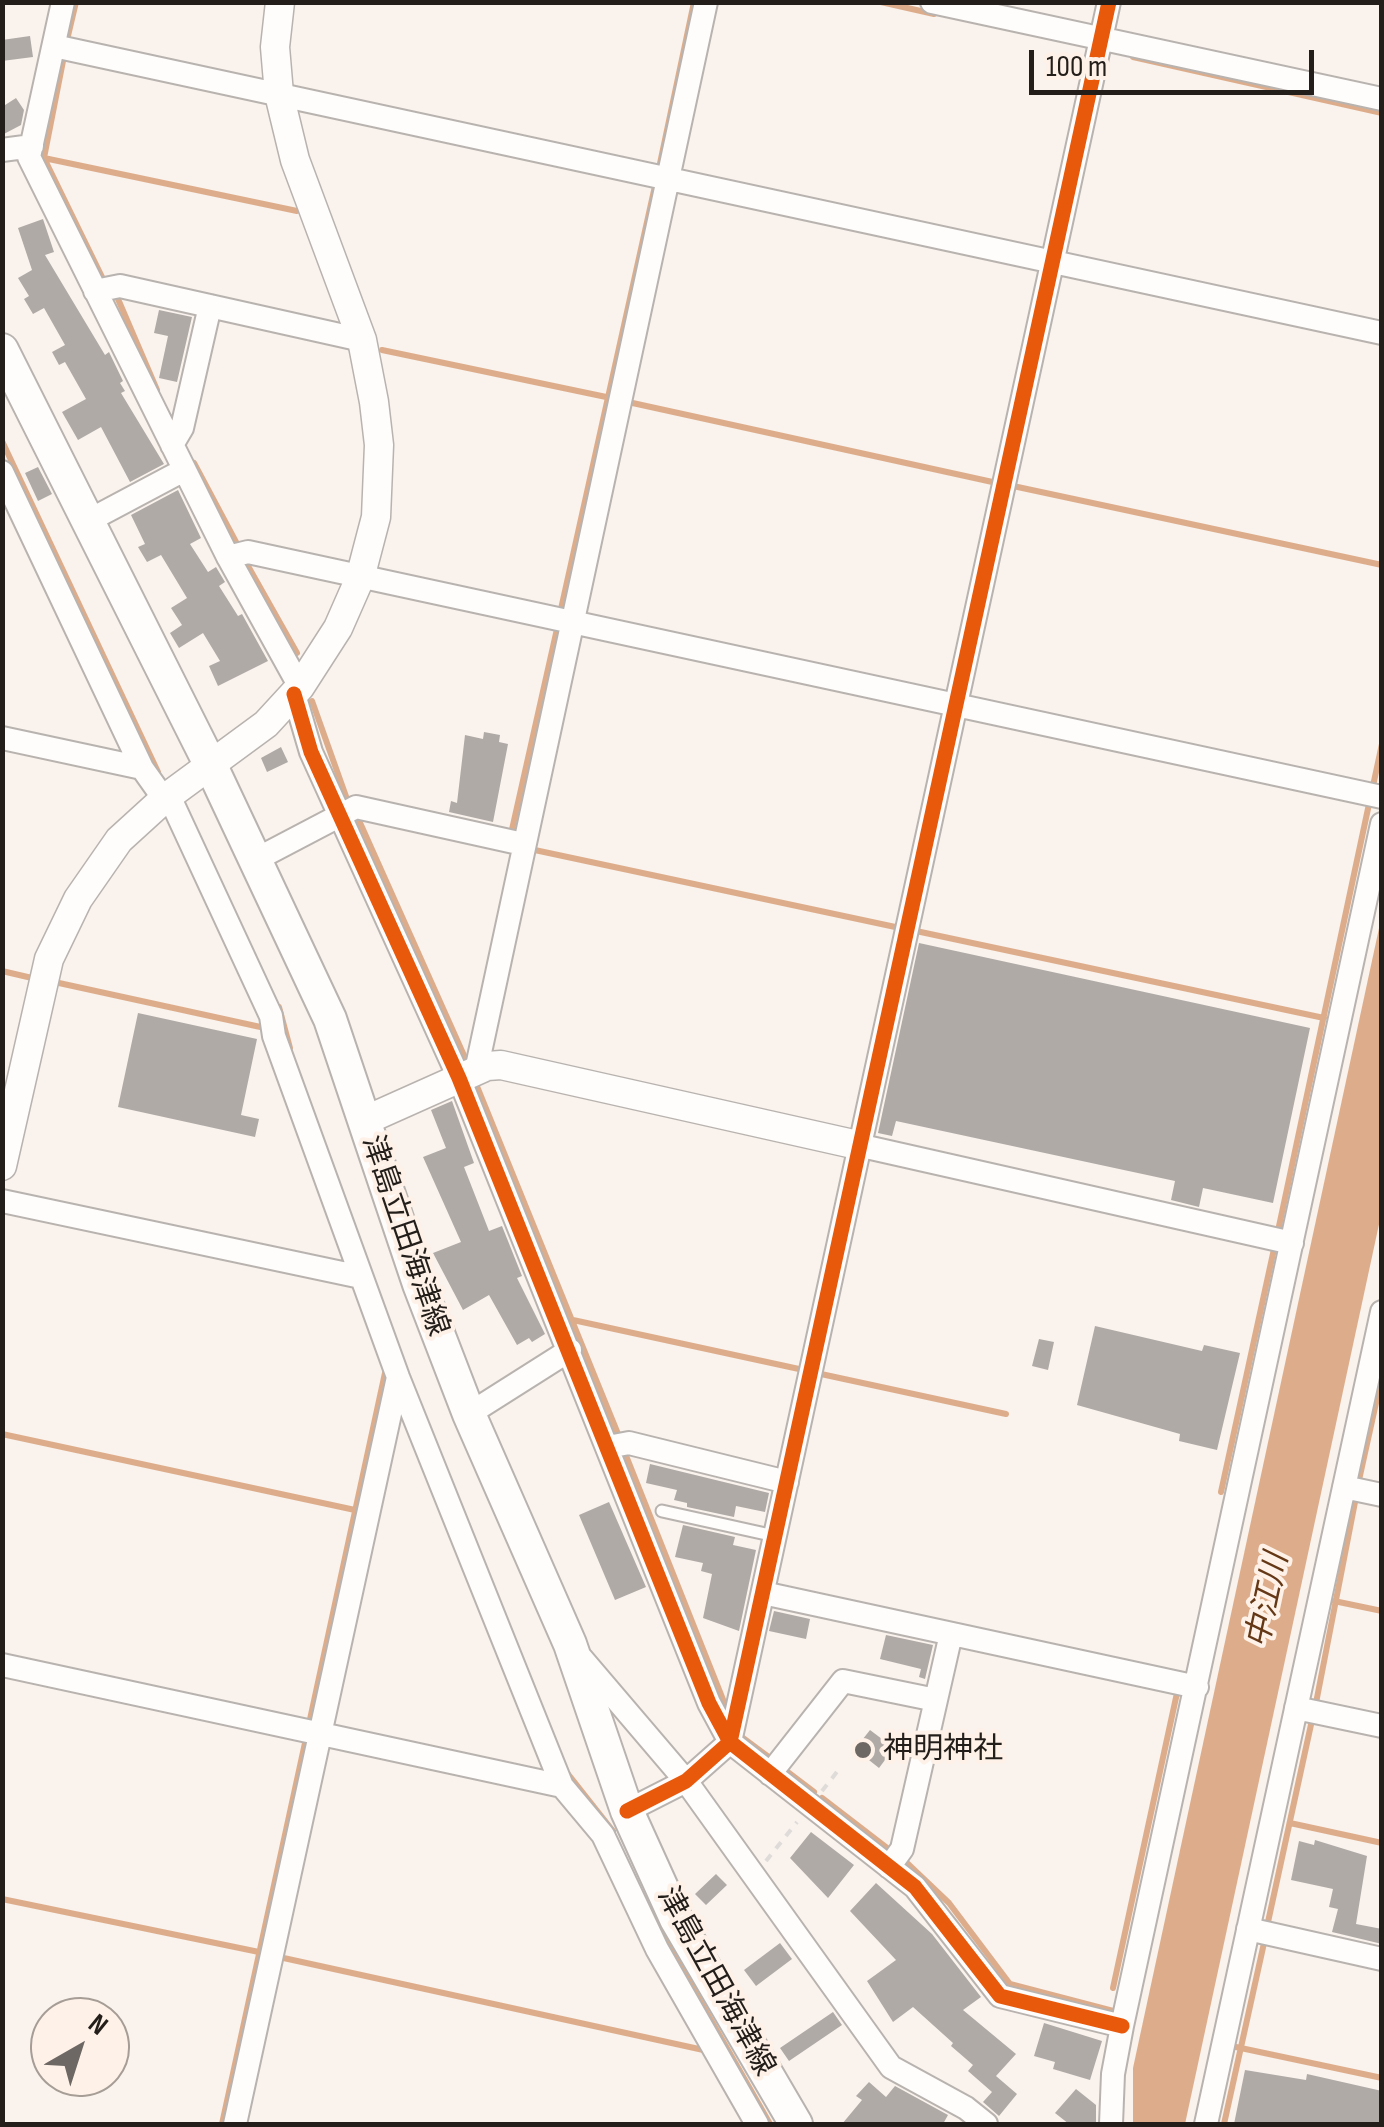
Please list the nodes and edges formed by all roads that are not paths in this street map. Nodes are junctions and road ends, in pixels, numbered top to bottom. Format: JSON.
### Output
{"nodes":[{"id":1,"x":64,"y":2,"type":"edge"},
{"id":2,"x":280,"y":2,"type":"edge"},
{"id":3,"x":706,"y":2,"type":"edge"},
{"id":4,"x":932,"y":2,"type":"edge"},
{"id":5,"x":1109,"y":2,"type":"edge"},
{"id":6,"x":1101,"y":39,"type":"junction"},
{"id":7,"x":54,"y":46,"type":"junction"},
{"id":8,"x":278,"y":94,"type":"junction"},
{"id":9,"x":1382,"y":99,"type":"edge"},
{"id":10,"x":32,"y":146,"type":"junction"},
{"id":11,"x":2,"y":150,"type":"edge"},
{"id":12,"x":668,"y":178,"type":"junction"},
{"id":13,"x":1053,"y":261,"type":"junction"},
{"id":14,"x":95,"y":290,"type":"junction"},
{"id":15,"x":210,"y":306,"type":"junction"},
{"id":16,"x":1382,"y":334,"type":"edge"},
{"id":17,"x":362,"y":340,"type":"junction"},
{"id":18,"x":2,"y":350,"type":"edge"},
{"id":19,"x":172,"y":445,"type":"junction"},
{"id":20,"x":184,"y":470,"type":"junction"},
{"id":21,"x":2,"y":472,"type":"edge"},
{"id":22,"x":88,"y":521,"type":"junction"},
{"id":23,"x":228,"y":557,"type":"junction"},
{"id":24,"x":360,"y":578,"type":"junction"},
{"id":25,"x":570,"y":624,"type":"junction"},
{"id":26,"x":297,"y":691,"type":"junction"},
{"id":27,"x":958,"y":706,"type":"junction"},
{"id":28,"x":2,"y":738,"type":"edge"},
{"id":29,"x":142,"y":768,"type":"junction"},
{"id":30,"x":212,"y":768,"type":"junction"},
{"id":31,"x":167,"y":797,"type":"junction"},
{"id":32,"x":1382,"y":798,"type":"edge"},
{"id":33,"x":339,"y":816,"type":"junction"},
{"id":34,"x":1382,"y":824,"type":"edge"},
{"id":35,"x":522,"y":844,"type":"junction"},
{"id":36,"x":255,"y":860,"type":"junction"},
{"id":37,"x":468,"y":1075,"type":"junction"},
{"id":38,"x":364,"y":1121,"type":"junction"},
{"id":39,"x":862,"y":1146,"type":"junction"},
{"id":40,"x":2,"y":1166,"type":"edge"},
{"id":41,"x":2,"y":1200,"type":"edge"},
{"id":42,"x":1292,"y":1242,"type":"junction"},
{"id":43,"x":360,"y":1277,"type":"junction"},
{"id":44,"x":1382,"y":1312,"type":"edge"},
{"id":45,"x":570,"y":1350,"type":"junction"},
{"id":46,"x":398,"y":1377,"type":"junction"},
{"id":47,"x":469,"y":1414,"type":"junction"},
{"id":48,"x":608,"y":1447,"type":"junction"},
{"id":49,"x":788,"y":1482,"type":"junction"},
{"id":50,"x":1344,"y":1487,"type":"junction"},
{"id":51,"x":1382,"y":1495,"type":"edge"},
{"id":52,"x":662,"y":1511,"type":"dead end"},
{"id":53,"x":775,"y":1536,"type":"junction"},
{"id":54,"x":763,"y":1593,"type":"junction"},
{"id":55,"x":951,"y":1634,"type":"junction"},
{"id":56,"x":570,"y":1644,"type":"junction"},
{"id":57,"x":2,"y":1665,"type":"edge"},
{"id":58,"x":1197,"y":1687,"type":"junction"},
{"id":59,"x":936,"y":1700,"type":"junction"},
{"id":60,"x":1296,"y":1708,"type":"junction"},
{"id":61,"x":1382,"y":1726,"type":"edge"},
{"id":62,"x":320,"y":1734,"type":"junction"},
{"id":63,"x":730,"y":1742,"type":"junction"},
{"id":64,"x":770,"y":1774,"type":"junction"},
{"id":65,"x":686,"y":1782,"type":"junction"},
{"id":66,"x":562,"y":1786,"type":"junction"},
{"id":67,"x":627,"y":1811,"type":"junction"},
{"id":68,"x":888,"y":1867,"type":"junction"},
{"id":69,"x":1248,"y":1929,"type":"junction"},
{"id":70,"x":1382,"y":1959,"type":"edge"},
{"id":71,"x":1122,"y":2026,"type":"junction"},
{"id":72,"x":973,"y":2120,"type":"edge"},
{"id":73,"x":236,"y":2124,"type":"edge"},
{"id":74,"x":756,"y":2124,"type":"edge"},
{"id":75,"x":796,"y":2124,"type":"edge"},
{"id":76,"x":1111,"y":2124,"type":"edge"},
{"id":77,"x":1206,"y":2124,"type":"edge"}],
"edges":[{"from":1,"to":7,"type":"street"},
{"from":2,"to":8,"type":"street"},
{"from":3,"to":12,"type":"street"},
{"from":4,"to":6,"type":"street"},
{"from":5,"to":6,"type":"street"},
{"from":6,"to":9,"type":"street"},
{"from":6,"to":13,"type":"street"},
{"from":7,"to":8,"type":"street"},
{"from":7,"to":10,"type":"street"},
{"from":8,"to":12,"type":"street"},
{"from":8,"to":17,"type":"street"},
{"from":10,"to":11,"type":"street"},
{"from":10,"to":14,"type":"street"},
{"from":12,"to":13,"type":"street"},
{"from":12,"to":25,"type":"street"},
{"from":13,"to":16,"type":"street"},
{"from":13,"to":27,"type":"street"},
{"from":14,"to":15,"type":"street"},
{"from":14,"to":19,"type":"street"},
{"from":15,"to":17,"type":"street"},
{"from":15,"to":19,"type":"street"},
{"from":17,"to":24,"type":"street"},
{"from":18,"to":22,"type":"main road","name":"津島立田海津線"},
{"from":19,"to":20,"type":"street"},
{"from":20,"to":22,"type":"street"},
{"from":20,"to":23,"type":"street"},
{"from":21,"to":29,"type":"street"},
{"from":22,"to":30,"type":"main road","name":"津島立田海津線"},
{"from":23,"to":24,"type":"street"},
{"from":23,"to":26,"type":"street"},
{"from":24,"to":25,"type":"street"},
{"from":24,"to":26,"type":"street"},
{"from":25,"to":27,"type":"street"},
{"from":25,"to":35,"type":"street"},
{"from":26,"to":30,"type":"street"},
{"from":26,"to":33,"type":"street"},
{"from":27,"to":32,"type":"street"},
{"from":27,"to":39,"type":"street"},
{"from":28,"to":29,"type":"street"},
{"from":29,"to":31,"type":"street"},
{"from":30,"to":31,"type":"street"},
{"from":30,"to":36,"type":"main road","name":"津島立田海津線"},
{"from":31,"to":40,"type":"street"},
{"from":31,"to":43,"type":"street"},
{"from":33,"to":35,"type":"street"},
{"from":33,"to":36,"type":"street"},
{"from":33,"to":37,"type":"street"},
{"from":34,"to":42,"type":"street"},
{"from":35,"to":37,"type":"street"},
{"from":36,"to":38,"type":"main road","name":"津島立田海津線"},
{"from":37,"to":38,"type":"street"},
{"from":37,"to":39,"type":"street"},
{"from":37,"to":45,"type":"street"},
{"from":38,"to":47,"type":"main road","name":"津島立田海津線"},
{"from":39,"to":42,"type":"street"},
{"from":39,"to":49,"type":"street"},
{"from":41,"to":43,"type":"street"},
{"from":42,"to":58,"type":"street"},
{"from":43,"to":46,"type":"street"},
{"from":44,"to":50,"type":"street"},
{"from":45,"to":47,"type":"street"},
{"from":45,"to":48,"type":"street"},
{"from":46,"to":62,"type":"street"},
{"from":46,"to":66,"type":"street"},
{"from":47,"to":56,"type":"main road","name":"津島立田海津線"},
{"from":48,"to":49,"type":"street"},
{"from":48,"to":63,"type":"street"},
{"from":49,"to":53,"type":"street"},
{"from":50,"to":51,"type":"street"},
{"from":50,"to":60,"type":"street"},
{"from":52,"to":53,"type":"lane"},
{"from":53,"to":54,"type":"street"},
{"from":54,"to":55,"type":"street"},
{"from":54,"to":63,"type":"street"},
{"from":55,"to":58,"type":"street"},
{"from":55,"to":59,"type":"street"},
{"from":56,"to":65,"type":"street"},
{"from":56,"to":67,"type":"main road","name":"津島立田海津線"},
{"from":57,"to":62,"type":"street"},
{"from":58,"to":71,"type":"street"},
{"from":59,"to":64,"type":"street"},
{"from":59,"to":68,"type":"street"},
{"from":60,"to":61,"type":"street"},
{"from":60,"to":69,"type":"street"},
{"from":62,"to":66,"type":"street"},
{"from":62,"to":73,"type":"street"},
{"from":63,"to":64,"type":"street"},
{"from":63,"to":65,"type":"street"},
{"from":64,"to":68,"type":"street"},
{"from":65,"to":67,"type":"street"},
{"from":65,"to":72,"type":"street"},
{"from":66,"to":74,"type":"street"},
{"from":67,"to":75,"type":"main road","name":"津島立田海津線"},
{"from":68,"to":71,"type":"street"},
{"from":69,"to":70,"type":"street"},
{"from":69,"to":77,"type":"street"},
{"from":71,"to":76,"type":"street"}]}
